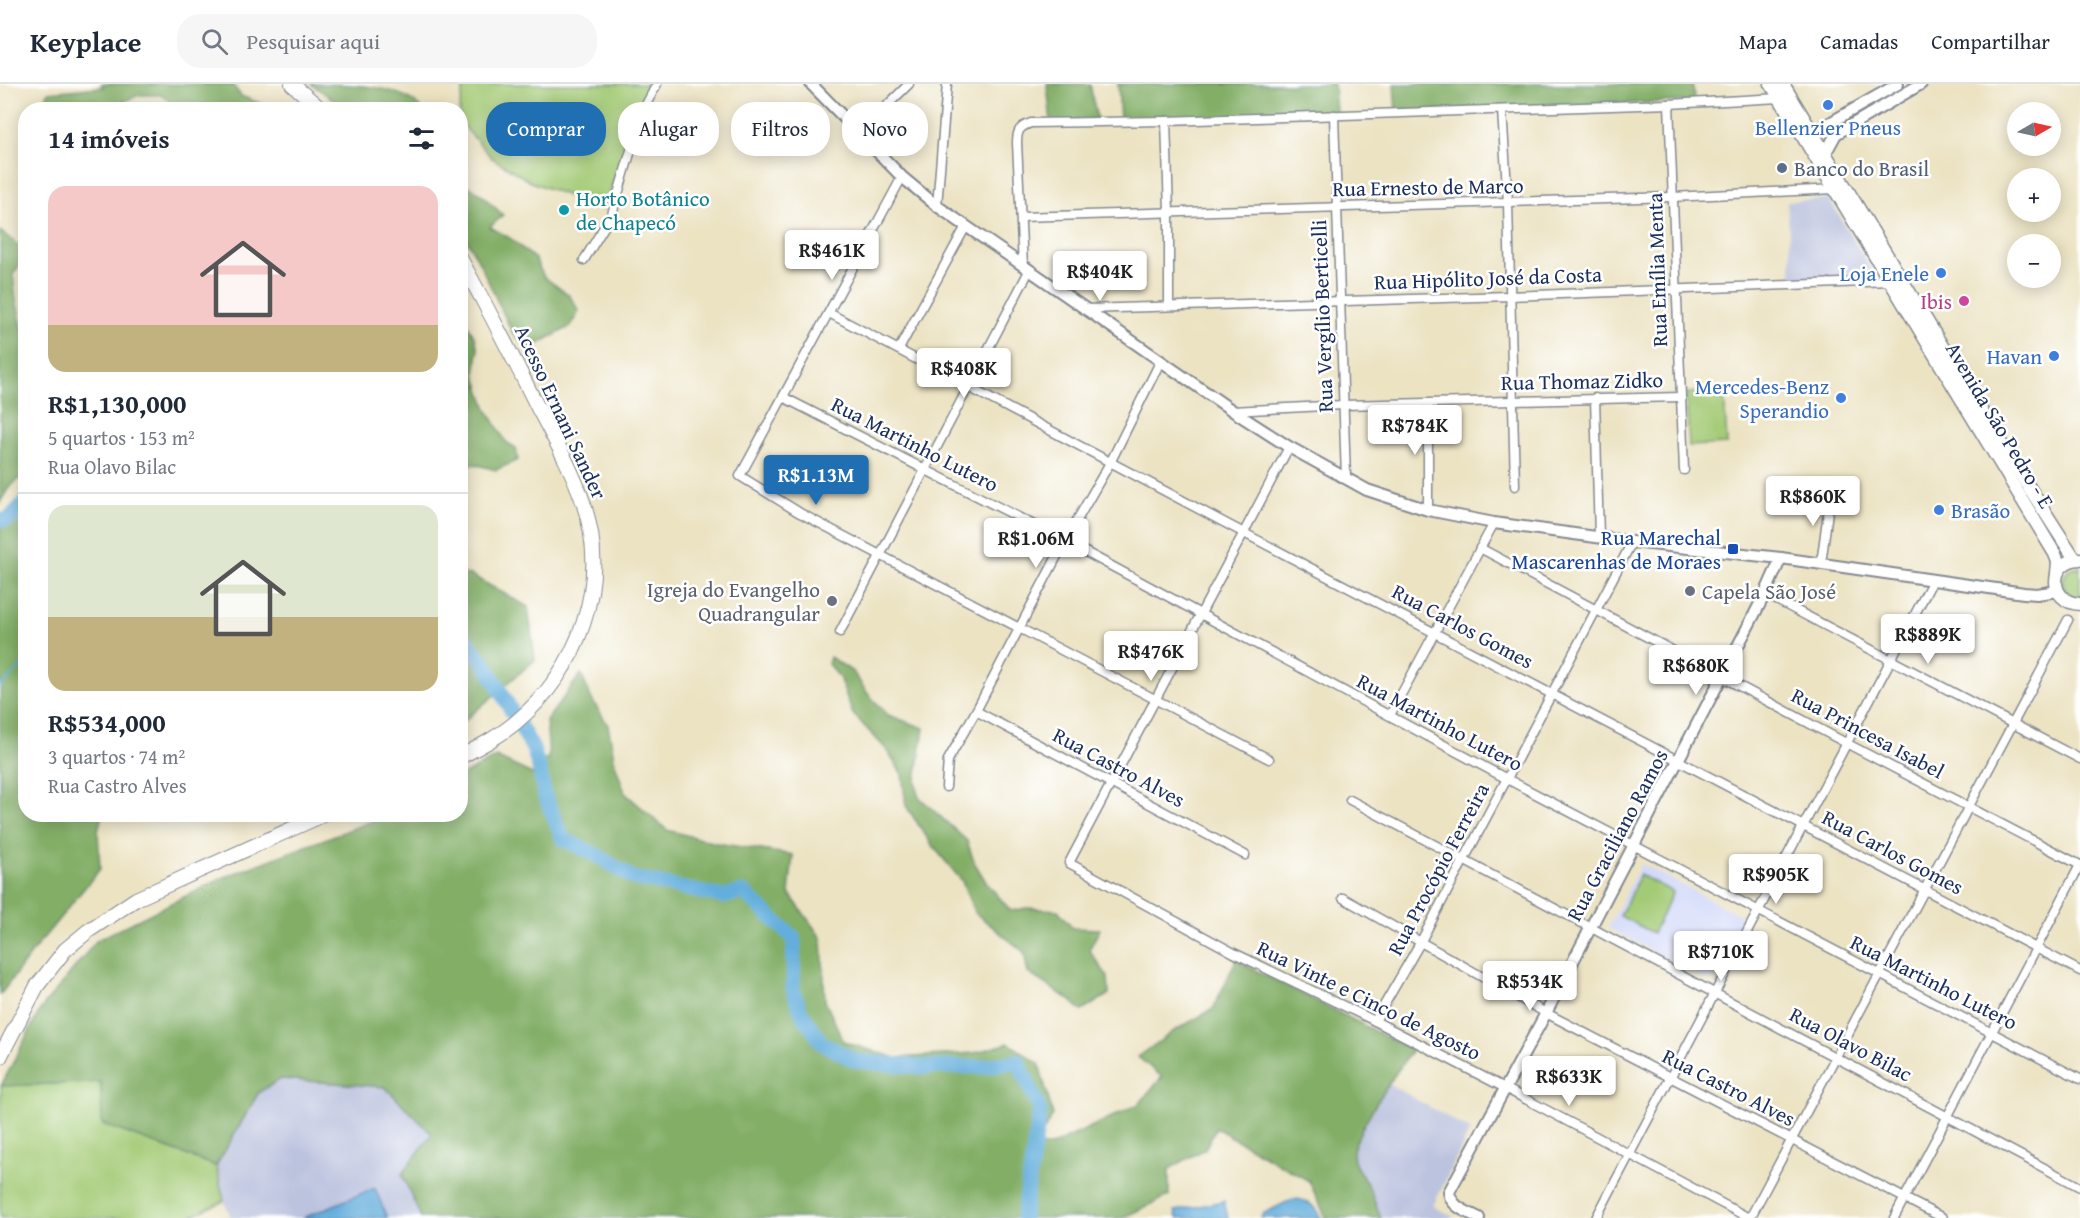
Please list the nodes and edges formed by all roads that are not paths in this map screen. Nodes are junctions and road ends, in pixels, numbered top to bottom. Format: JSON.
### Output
{"nodes":[{"id":1,"x":292,"y":84,"type":"edge"},
{"id":2,"x":657,"y":84,"type":"edge"},
{"id":3,"x":811,"y":84,"type":"edge"},
{"id":4,"x":909,"y":84,"type":"edge"},
{"id":5,"x":946,"y":84,"type":"edge"},
{"id":6,"x":1771,"y":84,"type":"edge"},
{"id":7,"x":1783,"y":84,"type":"edge"},
{"id":8,"x":1898,"y":84,"type":"edge"},
{"id":9,"x":1913,"y":86,"type":"edge"},
{"id":10,"x":1780,"y":98,"type":"junction"},
{"id":11,"x":313,"y":102,"type":"edge"},
{"id":12,"x":891,"y":102,"type":"edge"},
{"id":13,"x":1669,"y":104,"type":"junction"},
{"id":14,"x":1502,"y":110,"type":"junction"},
{"id":15,"x":1334,"y":115,"type":"junction"},
{"id":16,"x":842,"y":116,"type":"edge"},
{"id":17,"x":1166,"y":122,"type":"junction"},
{"id":18,"x":1812,"y":133,"type":"junction"},
{"id":19,"x":1825,"y":154,"type":"junction"},
{"id":20,"x":881,"y":156,"type":"edge"},
{"id":21,"x":902,"y":177,"type":"junction"},
{"id":22,"x":1835,"y":189,"type":"junction"},
{"id":23,"x":1672,"y":197,"type":"junction"},
{"id":24,"x":1508,"y":203,"type":"junction"},
{"id":25,"x":937,"y":206,"type":"junction"},
{"id":26,"x":1337,"y":207,"type":"junction"},
{"id":27,"x":1169,"y":212,"type":"junction"},
{"id":28,"x":1021,"y":217,"type":"junction"},
{"id":29,"x":966,"y":226,"type":"junction"},
{"id":30,"x":584,"y":260,"type":"dead end"},
{"id":31,"x":1026,"y":269,"type":"junction"},
{"id":32,"x":468,"y":273,"type":"edge"},
{"id":33,"x":1890,"y":281,"type":"junction"},
{"id":34,"x":1676,"y":290,"type":"junction"},
{"id":35,"x":1510,"y":296,"type":"junction"},
{"id":36,"x":1340,"y":301,"type":"junction"},
{"id":37,"x":1169,"y":306,"type":"junction"},
{"id":38,"x":1086,"y":309,"type":"junction"},
{"id":39,"x":829,"y":313,"type":"junction"},
{"id":40,"x":899,"y":349,"type":"junction"},
{"id":41,"x":1161,"y":360,"type":"junction"},
{"id":42,"x":968,"y":386,"type":"junction"},
{"id":43,"x":783,"y":397,"type":"junction"},
{"id":44,"x":1680,"y":397,"type":"junction"},
{"id":45,"x":1595,"y":398,"type":"junction"},
{"id":46,"x":1512,"y":401,"type":"junction"},
{"id":47,"x":1428,"y":403,"type":"junction"},
{"id":48,"x":1343,"y":405,"type":"junction"},
{"id":49,"x":1233,"y":411,"type":"junction"},
{"id":50,"x":1289,"y":447,"type":"junction"},
{"id":51,"x":1111,"y":461,"type":"junction"},
{"id":52,"x":926,"y":470,"type":"junction"},
{"id":53,"x":1684,"y":470,"type":"dead end"},
{"id":54,"x":1346,"y":479,"type":"junction"},
{"id":55,"x":1515,"y":486,"type":"dead end"},
{"id":56,"x":1803,"y":496,"type":"dead end"},
{"id":57,"x":1428,"y":510,"type":"junction"},
{"id":58,"x":1494,"y":523,"type":"junction"},
{"id":59,"x":1244,"y":532,"type":"junction"},
{"id":60,"x":1599,"y":537,"type":"junction"},
{"id":61,"x":1065,"y":541,"type":"junction"},
{"id":62,"x":1632,"y":542,"type":"junction"},
{"id":63,"x":1480,"y":548,"type":"junction"},
{"id":64,"x":880,"y":554,"type":"junction"},
{"id":65,"x":1781,"y":558,"type":"junction"},
{"id":66,"x":2078,"y":559,"type":"edge"},
{"id":67,"x":1821,"y":564,"type":"junction"},
{"id":68,"x":2057,"y":573,"type":"junction"},
{"id":69,"x":1933,"y":580,"type":"junction"},
{"id":70,"x":2058,"y":591,"type":"junction"},
{"id":71,"x":1765,"y":594,"type":"junction"},
{"id":72,"x":2080,"y":604,"type":"edge"},
{"id":73,"x":1596,"y":609,"type":"junction"},
{"id":74,"x":1201,"y":615,"type":"junction"},
{"id":75,"x":2068,"y":620,"type":"dead end"},
{"id":76,"x":1021,"y":627,"type":"junction"},
{"id":77,"x":1434,"y":631,"type":"junction"},
{"id":78,"x":840,"y":632,"type":"dead end"},
{"id":79,"x":1890,"y":660,"type":"junction"},
{"id":80,"x":1722,"y":676,"type":"junction"},
{"id":81,"x":1552,"y":693,"type":"junction"},
{"id":82,"x":1155,"y":699,"type":"junction"},
{"id":83,"x":976,"y":711,"type":"junction"},
{"id":84,"x":1390,"y":714,"type":"junction"},
{"id":85,"x":2013,"y":724,"type":"junction"},
{"id":86,"x":1846,"y":743,"type":"junction"},
{"id":87,"x":468,"y":753,"type":"edge"},
{"id":88,"x":1269,"y":759,"type":"dead end"},
{"id":89,"x":1678,"y":759,"type":"junction"},
{"id":90,"x":2080,"y":759,"type":"edge"},
{"id":91,"x":1507,"y":779,"type":"junction"},
{"id":92,"x":1112,"y":783,"type":"junction"},
{"id":93,"x":946,"y":787,"type":"dead end"},
{"id":94,"x":1350,"y":800,"type":"dead end"},
{"id":95,"x":1969,"y":807,"type":"junction"},
{"id":96,"x":307,"y":822,"type":"edge"},
{"id":97,"x":1803,"y":825,"type":"junction"},
{"id":98,"x":1634,"y":845,"type":"junction"},
{"id":99,"x":1245,"y":855,"type":"dead end"},
{"id":100,"x":1464,"y":860,"type":"junction"},
{"id":101,"x":2080,"y":865,"type":"edge"},
{"id":102,"x":1925,"y":889,"type":"junction"},
{"id":103,"x":1342,"y":898,"type":"dead end"},
{"id":104,"x":1758,"y":910,"type":"junction"},
{"id":105,"x":1591,"y":927,"type":"junction"},
{"id":106,"x":1420,"y":943,"type":"junction"},
{"id":107,"x":2037,"y":948,"type":"junction"},
{"id":108,"x":2080,"y":970,"type":"edge"},
{"id":109,"x":1880,"y":974,"type":"junction"},
{"id":110,"x":1715,"y":993,"type":"junction"},
{"id":111,"x":1546,"y":1013,"type":"junction"},
{"id":112,"x":1376,"y":1021,"type":"junction"},
{"id":113,"x":1993,"y":1032,"type":"junction"},
{"id":114,"x":0,"y":1057,"type":"edge"},
{"id":115,"x":1836,"y":1057,"type":"junction"},
{"id":116,"x":1671,"y":1077,"type":"junction"},
{"id":117,"x":2080,"y":1079,"type":"edge"},
{"id":118,"x":1505,"y":1088,"type":"junction"},
{"id":119,"x":1948,"y":1116,"type":"junction"},
{"id":120,"x":1791,"y":1140,"type":"junction"},
{"id":121,"x":1630,"y":1155,"type":"junction"},
{"id":122,"x":2080,"y":1186,"type":"edge"},
{"id":123,"x":1904,"y":1198,"type":"junction"},
{"id":124,"x":1479,"y":1218,"type":"edge"},
{"id":125,"x":1596,"y":1218,"type":"edge"},
{"id":126,"x":1749,"y":1218,"type":"edge"},
{"id":127,"x":1894,"y":1218,"type":"edge"},
{"id":128,"x":1943,"y":1218,"type":"edge"}],
"edges":[{"from":1,"to":11,"type":"highway"},
{"from":2,"to":30,"type":"street"},
{"from":3,"to":16,"type":"street"},
{"from":4,"to":12,"type":"street"},
{"from":5,"to":25,"type":"street"},
{"from":6,"to":10,"type":"main road","name":"Avenida São Pedro - E"},
{"from":7,"to":18,"type":"main road","name":"Avenida São Pedro - E"},
{"from":8,"to":18,"type":"street"},
{"from":9,"to":19,"type":"street"},
{"from":10,"to":13,"type":"street"},
{"from":10,"to":22,"type":"main road","name":"Avenida São Pedro - E"},
{"from":13,"to":14,"type":"street"},
{"from":13,"to":23,"type":"street","name":"Rua Emília Menta"},
{"from":14,"to":15,"type":"street"},
{"from":14,"to":24,"type":"street"},
{"from":15,"to":17,"type":"street"},
{"from":15,"to":26,"type":"street","name":"Rua Vergílio Berticelli"},
{"from":17,"to":27,"type":"street"},
{"from":17,"to":28,"type":"street"},
{"from":18,"to":19,"type":"main road","name":"Avenida São Pedro - E"},
{"from":19,"to":66,"type":"main road","name":"Avenida São Pedro - E"},
{"from":20,"to":21,"type":"street"},
{"from":21,"to":25,"type":"street"},
{"from":21,"to":39,"type":"street"},
{"from":22,"to":23,"type":"street","name":"Rua Ernesto de Marco"},
{"from":22,"to":33,"type":"main road","name":"Avenida São Pedro - E"},
{"from":23,"to":24,"type":"street","name":"Rua Ernesto de Marco"},
{"from":23,"to":34,"type":"street","name":"Rua Emília Menta"},
{"from":24,"to":26,"type":"street","name":"Rua Ernesto de Marco"},
{"from":24,"to":35,"type":"street"},
{"from":25,"to":29,"type":"street"},
{"from":26,"to":27,"type":"street","name":"Rua Ernesto de Marco"},
{"from":26,"to":36,"type":"street","name":"Rua Vergílio Berticelli"},
{"from":27,"to":28,"type":"street","name":"Rua Ernesto de Marco"},
{"from":27,"to":37,"type":"street"},
{"from":28,"to":31,"type":"street"},
{"from":29,"to":31,"type":"street"},
{"from":29,"to":40,"type":"street"},
{"from":31,"to":38,"type":"street"},
{"from":31,"to":42,"type":"street"},
{"from":32,"to":87,"type":"highway","name":"Acesso Ernani Sander"},
{"from":33,"to":34,"type":"street","name":"Rua Hipólito José da Costa"},
{"from":33,"to":68,"type":"main road","name":"Avenida São Pedro - E"},
{"from":34,"to":35,"type":"street","name":"Rua Hipólito José da Costa"},
{"from":34,"to":44,"type":"street","name":"Rua Emília Menta"},
{"from":35,"to":36,"type":"street","name":"Rua Hipólito José da Costa"},
{"from":35,"to":46,"type":"street"},
{"from":36,"to":37,"type":"street","name":"Rua Hipólito José da Costa"},
{"from":36,"to":48,"type":"street","name":"Rua Vergílio Berticelli"},
{"from":37,"to":38,"type":"street","name":"Rua Hipólito José da Costa"},
{"from":38,"to":41,"type":"street"},
{"from":39,"to":40,"type":"street","name":"Rua Carlos Gomes"},
{"from":39,"to":43,"type":"street"},
{"from":40,"to":42,"type":"street","name":"Rua Carlos Gomes"},
{"from":41,"to":49,"type":"street"},
{"from":41,"to":51,"type":"street"},
{"from":42,"to":51,"type":"street","name":"Rua Carlos Gomes"},
{"from":42,"to":52,"type":"street"},
{"from":43,"to":52,"type":"street","name":"Rua Martinho Lutero"},
{"from":43,"to":64,"type":"street"},
{"from":44,"to":45,"type":"street","name":"Rua Thomaz Zidko"},
{"from":44,"to":53,"type":"street","name":"Rua Emília Menta"},
{"from":45,"to":46,"type":"street","name":"Rua Thomaz Zidko"},
{"from":45,"to":60,"type":"street"},
{"from":46,"to":47,"type":"street","name":"Rua Thomaz Zidko"},
{"from":46,"to":55,"type":"street"},
{"from":47,"to":48,"type":"street","name":"Rua Thomaz Zidko"},
{"from":47,"to":57,"type":"street"},
{"from":48,"to":49,"type":"street","name":"Rua Thomaz Zidko"},
{"from":48,"to":54,"type":"street","name":"Rua Vergílio Berticelli"},
{"from":49,"to":50,"type":"street"},
{"from":50,"to":54,"type":"street"},
{"from":50,"to":59,"type":"street"},
{"from":51,"to":59,"type":"street","name":"Rua Carlos Gomes"},
{"from":51,"to":61,"type":"street"},
{"from":52,"to":61,"type":"street","name":"Rua Martinho Lutero"},
{"from":52,"to":64,"type":"street"},
{"from":54,"to":57,"type":"street"},
{"from":56,"to":67,"type":"street"},
{"from":57,"to":58,"type":"street"},
{"from":58,"to":60,"type":"street"},
{"from":58,"to":63,"type":"street"},
{"from":59,"to":74,"type":"street"},
{"from":59,"to":77,"type":"street","name":"Rua Carlos Gomes"},
{"from":60,"to":62,"type":"street"},
{"from":61,"to":74,"type":"street","name":"Rua Martinho Lutero"},
{"from":61,"to":76,"type":"street"},
{"from":62,"to":65,"type":"street"},
{"from":62,"to":73,"type":"street","name":"Rua Procópio Ferreira"},
{"from":63,"to":73,"type":"street","name":"Rua Princesa Isabel"},
{"from":63,"to":77,"type":"street"},
{"from":64,"to":76,"type":"street"},
{"from":64,"to":78,"type":"street"},
{"from":65,"to":67,"type":"street"},
{"from":65,"to":71,"type":"street","name":"Rua Graciliano Ramos"},
{"from":66,"to":68,"type":"main road"},
{"from":67,"to":69,"type":"street"},
{"from":68,"to":70,"type":"main road","name":"Avenida São Pedro - E"},
{"from":69,"to":70,"type":"street"},
{"from":69,"to":79,"type":"street"},
{"from":70,"to":72,"type":"main road"},
{"from":71,"to":79,"type":"street"},
{"from":71,"to":80,"type":"street","name":"Rua Graciliano Ramos"},
{"from":73,"to":80,"type":"street","name":"Rua Princesa Isabel"},
{"from":73,"to":81,"type":"street","name":"Rua Procópio Ferreira"},
{"from":74,"to":82,"type":"street"},
{"from":74,"to":84,"type":"street","name":"Rua Martinho Lutero"},
{"from":75,"to":85,"type":"street"},
{"from":76,"to":82,"type":"street"},
{"from":76,"to":83,"type":"street"},
{"from":77,"to":81,"type":"street","name":"Rua Carlos Gomes"},
{"from":77,"to":84,"type":"street"},
{"from":79,"to":85,"type":"street"},
{"from":79,"to":86,"type":"street"},
{"from":80,"to":86,"type":"street","name":"Rua Princesa Isabel"},
{"from":80,"to":89,"type":"street","name":"Rua Graciliano Ramos"},
{"from":81,"to":89,"type":"street","name":"Rua Carlos Gomes"},
{"from":81,"to":91,"type":"street","name":"Rua Procópio Ferreira"},
{"from":82,"to":88,"type":"street"},
{"from":82,"to":92,"type":"street"},
{"from":83,"to":92,"type":"street","name":"Rua Castro Alves"},
{"from":83,"to":93,"type":"street"},
{"from":84,"to":91,"type":"street","name":"Rua Martinho Lutero"},
{"from":85,"to":90,"type":"street"},
{"from":85,"to":95,"type":"street"},
{"from":86,"to":95,"type":"street","name":"Rua Princesa Isabel"},
{"from":86,"to":97,"type":"street"},
{"from":89,"to":97,"type":"street","name":"Rua Carlos Gomes"},
{"from":89,"to":98,"type":"street","name":"Rua Graciliano Ramos"},
{"from":91,"to":98,"type":"street","name":"Rua Martinho Lutero"},
{"from":91,"to":100,"type":"street","name":"Rua Procópio Ferreira"},
{"from":92,"to":99,"type":"street","name":"Rua Castro Alves"},
{"from":92,"to":112,"type":"street","name":"Rua Vinte e Cinco de Agosto"},
{"from":94,"to":100,"type":"street","name":"Rua Olavo Bilac"},
{"from":95,"to":101,"type":"street","name":"Rua Princesa Isabel"},
{"from":95,"to":102,"type":"street"},
{"from":96,"to":114,"type":"highway"},
{"from":97,"to":102,"type":"street","name":"Rua Carlos Gomes"},
{"from":97,"to":104,"type":"street"},
{"from":98,"to":104,"type":"street","name":"Rua Martinho Lutero"},
{"from":98,"to":105,"type":"street","name":"Rua Graciliano Ramos"},
{"from":100,"to":105,"type":"street","name":"Rua Olavo Bilac"},
{"from":100,"to":106,"type":"street","name":"Rua Procópio Ferreira"},
{"from":101,"to":107,"type":"street"},
{"from":102,"to":107,"type":"street","name":"Rua Carlos Gomes"},
{"from":102,"to":109,"type":"street"},
{"from":103,"to":106,"type":"street","name":"Rua Castro Alves"},
{"from":104,"to":109,"type":"street","name":"Rua Martinho Lutero"},
{"from":104,"to":110,"type":"street"},
{"from":105,"to":110,"type":"street","name":"Rua Olavo Bilac"},
{"from":105,"to":111,"type":"street","name":"Rua Graciliano Ramos"},
{"from":106,"to":111,"type":"street","name":"Rua Castro Alves"},
{"from":106,"to":112,"type":"street","name":"Rua Procópio Ferreira"},
{"from":107,"to":108,"type":"street","name":"Rua Carlos Gomes"},
{"from":107,"to":113,"type":"street"},
{"from":109,"to":113,"type":"street","name":"Rua Martinho Lutero"},
{"from":109,"to":115,"type":"street"},
{"from":110,"to":115,"type":"street","name":"Rua Olavo Bilac"},
{"from":110,"to":116,"type":"street"},
{"from":111,"to":116,"type":"street","name":"Rua Castro Alves"},
{"from":111,"to":118,"type":"street","name":"Rua Graciliano Ramos"},
{"from":112,"to":118,"type":"street","name":"Rua Vinte e Cinco de Agosto"},
{"from":113,"to":117,"type":"street","name":"Rua Martinho Lutero"},
{"from":113,"to":119,"type":"street"},
{"from":115,"to":119,"type":"street","name":"Rua Olavo Bilac"},
{"from":115,"to":120,"type":"street"},
{"from":116,"to":120,"type":"street","name":"Rua Castro Alves"},
{"from":116,"to":121,"type":"street"},
{"from":118,"to":121,"type":"street","name":"Rua Vinte e Cinco de Agosto"},
{"from":118,"to":124,"type":"street","name":"Rua Graciliano Ramos"},
{"from":119,"to":122,"type":"street","name":"Rua Olavo Bilac"},
{"from":119,"to":123,"type":"street"},
{"from":120,"to":123,"type":"street","name":"Rua Castro Alves"},
{"from":120,"to":126,"type":"street"},
{"from":121,"to":125,"type":"street"},
{"from":121,"to":126,"type":"street","name":"Rua Vinte e Cinco de Agosto"},
{"from":123,"to":127,"type":"street"},
{"from":123,"to":128,"type":"street","name":"Rua Castro Alves"}]}
